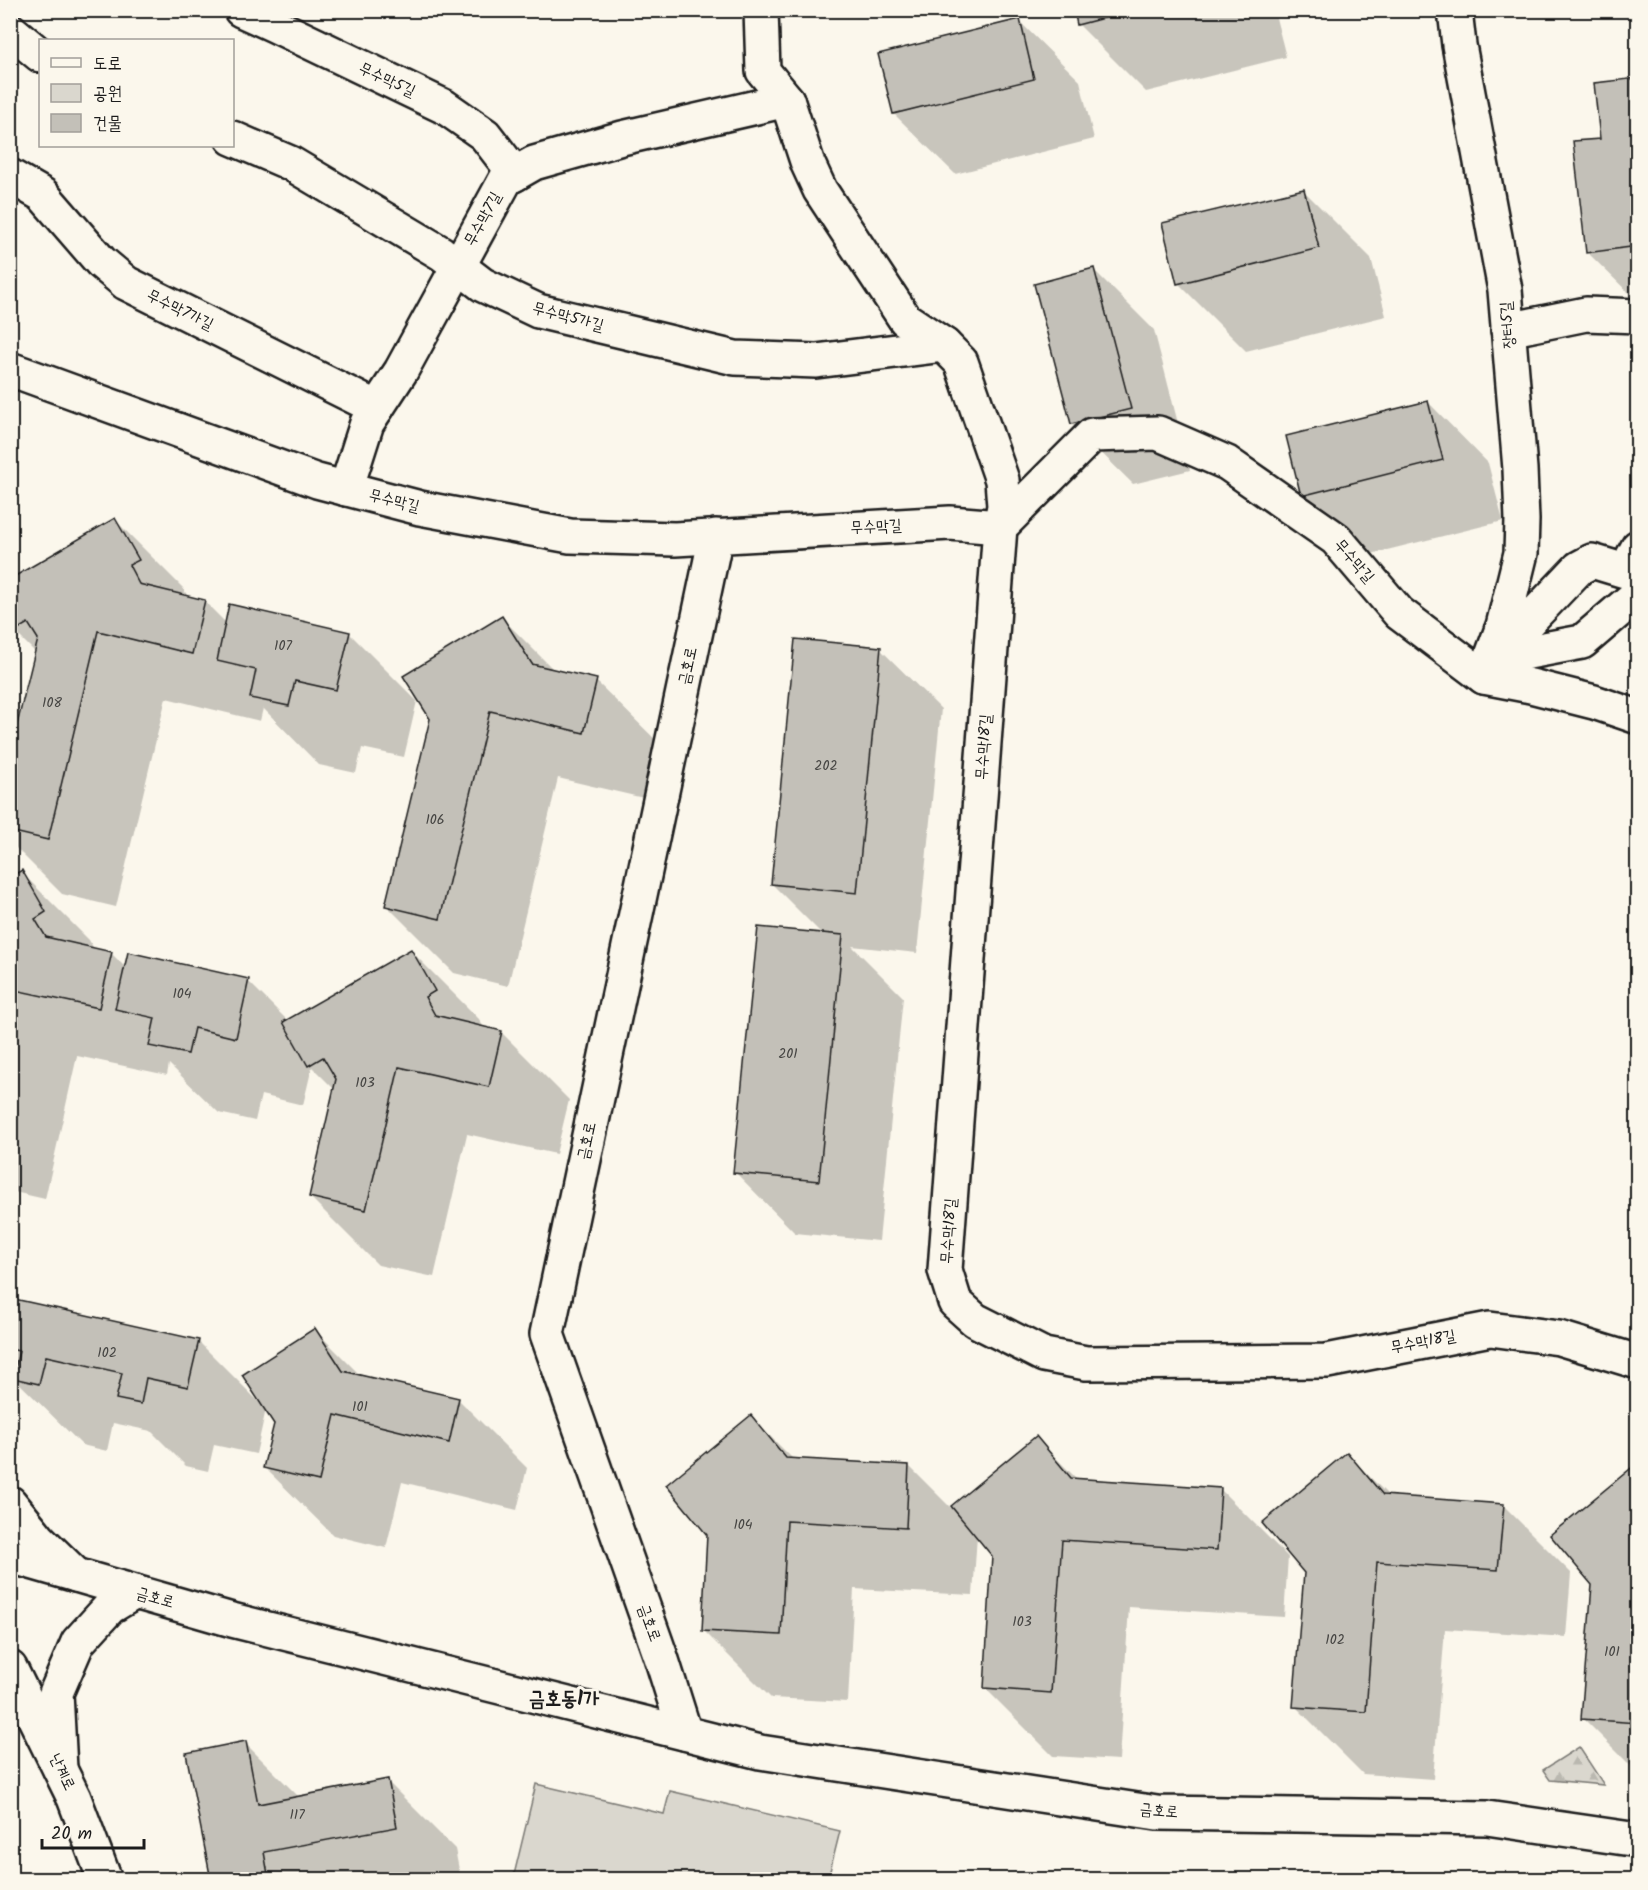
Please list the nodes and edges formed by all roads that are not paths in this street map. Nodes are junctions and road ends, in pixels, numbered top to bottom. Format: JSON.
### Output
{"nodes":[{"id":1,"x":241,"y":10,"type":"edge"},
{"id":2,"x":761,"y":10,"type":"edge"},
{"id":3,"x":1455,"y":10,"type":"edge"},
{"id":4,"x":10,"y":30,"type":"edge"},
{"id":5,"x":39,"y":54,"type":"edge"},
{"id":6,"x":787,"y":100,"type":"junction"},
{"id":7,"x":234,"y":139,"type":"edge"},
{"id":8,"x":515,"y":174,"type":"junction"},
{"id":9,"x":10,"y":176,"type":"edge"},
{"id":10,"x":457,"y":266,"type":"junction"},
{"id":11,"x":1638,"y":316,"type":"edge"},
{"id":12,"x":1508,"y":330,"type":"junction"},
{"id":13,"x":944,"y":345,"type":"junction"},
{"id":14,"x":10,"y":369,"type":"edge"},
{"id":15,"x":377,"y":408,"type":"junction"},
{"id":16,"x":346,"y":489,"type":"junction"},
{"id":17,"x":1000,"y":527,"type":"junction"},
{"id":18,"x":716,"y":536,"type":"junction"},
{"id":19,"x":1638,"y":547,"type":"edge"},
{"id":20,"x":1638,"y":594,"type":"edge"},
{"id":21,"x":1491,"y":659,"type":"junction"},
{"id":22,"x":1638,"y":717,"type":"edge"},
{"id":23,"x":1638,"y":1362,"type":"edge"},
{"id":24,"x":10,"y":1503,"type":"edge"},
{"id":25,"x":10,"y":1556,"type":"edge"},
{"id":26,"x":76,"y":1575,"type":"junction"},
{"id":27,"x":135,"y":1592,"type":"junction"},
{"id":28,"x":10,"y":1668,"type":"edge"},
{"id":29,"x":685,"y":1733,"type":"junction"},
{"id":30,"x":60,"y":1769,"type":"junction"},
{"id":31,"x":1638,"y":1840,"type":"edge"},
{"id":32,"x":105,"y":1880,"type":"edge"}],
"edges":[{"from":1,"to":8,"type":"street","name":"무수막5길"},
{"from":2,"to":6,"type":"street"},
{"from":3,"to":12,"type":"street","name":"장터5길"},
{"from":4,"to":5,"type":"street"},
{"from":6,"to":8,"type":"street","name":"무수막7길"},
{"from":6,"to":13,"type":"street"},
{"from":7,"to":10,"type":"street","name":"무수막5가길"},
{"from":8,"to":10,"type":"street","name":"무수막7길"},
{"from":9,"to":15,"type":"street","name":"무수막7가길"},
{"from":10,"to":13,"type":"street","name":"무수막5가길"},
{"from":10,"to":15,"type":"street","name":"무수막7길"},
{"from":11,"to":12,"type":"street"},
{"from":12,"to":21,"type":"street","name":"장터5길"},
{"from":13,"to":17,"type":"street"},
{"from":14,"to":16,"type":"street","name":"무수막길"},
{"from":15,"to":16,"type":"street","name":"무수막7길"},
{"from":16,"to":18,"type":"street","name":"무수막길"},
{"from":17,"to":18,"type":"street","name":"무수막길"},
{"from":17,"to":21,"type":"street","name":"무수막길"},
{"from":17,"to":23,"type":"street","name":"무수막18길"},
{"from":18,"to":29,"type":"street","name":"금호로"},
{"from":19,"to":21,"type":"street"},
{"from":20,"to":21,"type":"street"},
{"from":21,"to":22,"type":"street","name":"무수막길"},
{"from":24,"to":26,"type":"street"},
{"from":25,"to":26,"type":"street","name":"금호로"},
{"from":26,"to":27,"type":"street","name":"금호로"},
{"from":27,"to":29,"type":"street","name":"금호로"},
{"from":27,"to":30,"type":"street"},
{"from":28,"to":30,"type":"street","name":"난계로"},
{"from":29,"to":31,"type":"street","name":"금호로"},
{"from":30,"to":32,"type":"street","name":"난계로"}]}
